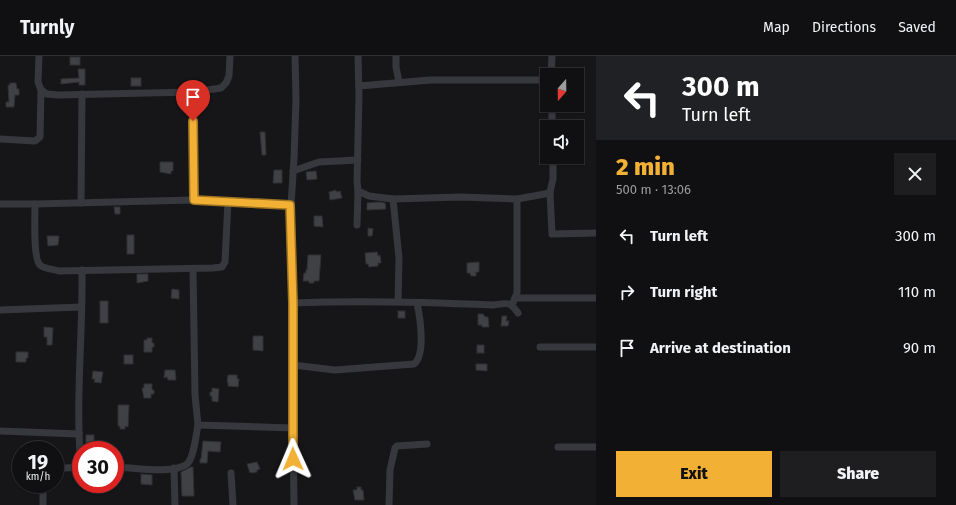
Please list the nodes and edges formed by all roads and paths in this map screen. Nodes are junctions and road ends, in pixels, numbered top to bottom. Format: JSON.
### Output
{"nodes":[{"id":1,"x":39,"y":56,"type":"edge"},
{"id":2,"x":230,"y":56,"type":"edge"},
{"id":3,"x":295,"y":56,"type":"edge"},
{"id":4,"x":358,"y":56,"type":"edge"},
{"id":5,"x":396,"y":56,"type":"edge"},
{"id":6,"x":552,"y":56,"type":"edge"},
{"id":7,"x":551,"y":68,"type":"edge"},
{"id":8,"x":540,"y":80,"type":"edge"},
{"id":9,"x":400,"y":82,"type":"junction"},
{"id":10,"x":359,"y":86,"type":"junction"},
{"id":11,"x":42,"y":90,"type":"junction"},
{"id":12,"x":193,"y":92,"type":"junction"},
{"id":13,"x":82,"y":94,"type":"junction"},
{"id":14,"x":0,"y":139,"type":"edge"},
{"id":15,"x":358,"y":160,"type":"junction"},
{"id":16,"x":553,"y":164,"type":"edge"},
{"id":17,"x":293,"y":171,"type":"junction"},
{"id":18,"x":358,"y":191,"type":"junction"},
{"id":19,"x":550,"y":192,"type":"junction"},
{"id":20,"x":517,"y":198,"type":"junction"},
{"id":21,"x":393,"y":199,"type":"junction"},
{"id":22,"x":194,"y":200,"type":"junction"},
{"id":23,"x":228,"y":201,"type":"junction"},
{"id":24,"x":81,"y":203,"type":"junction"},
{"id":25,"x":0,"y":204,"type":"edge"},
{"id":26,"x":34,"y":204,"type":"junction"},
{"id":27,"x":290,"y":205,"type":"junction"},
{"id":28,"x":357,"y":225,"type":"dead end"},
{"id":29,"x":596,"y":233,"type":"edge"},
{"id":30,"x":193,"y":269,"type":"junction"},
{"id":31,"x":82,"y":270,"type":"junction"},
{"id":32,"x":596,"y":298,"type":"edge"},
{"id":33,"x":398,"y":301,"type":"junction"},
{"id":34,"x":514,"y":302,"type":"junction"},
{"id":35,"x":293,"y":303,"type":"junction"},
{"id":36,"x":417,"y":303,"type":"junction"},
{"id":37,"x":81,"y":307,"type":"junction"},
{"id":38,"x":0,"y":310,"type":"edge"},
{"id":39,"x":518,"y":313,"type":"dead end"},
{"id":40,"x":540,"y":347,"type":"dead end"},
{"id":41,"x":596,"y":348,"type":"edge"},
{"id":42,"x":293,"y":365,"type":"junction"},
{"id":43,"x":198,"y":425,"type":"junction"},
{"id":44,"x":293,"y":428,"type":"junction"},
{"id":45,"x":0,"y":431,"type":"edge"},
{"id":46,"x":79,"y":434,"type":"junction"},
{"id":47,"x":79,"y":441,"type":"edge"},
{"id":48,"x":428,"y":444,"type":"dead end"},
{"id":49,"x":558,"y":447,"type":"dead end"},
{"id":50,"x":596,"y":447,"type":"edge"},
{"id":51,"x":124,"y":468,"type":"edge"},
{"id":52,"x":174,"y":468,"type":"junction"},
{"id":53,"x":231,"y":473,"type":"dead end"},
{"id":54,"x":44,"y":493,"type":"edge"},
{"id":55,"x":43,"y":505,"type":"edge"},
{"id":56,"x":175,"y":505,"type":"edge"},
{"id":57,"x":233,"y":505,"type":"edge"},
{"id":58,"x":294,"y":505,"type":"edge"},
{"id":59,"x":389,"y":505,"type":"edge"}],
"edges":[{"from":1,"to":11,"type":"street"},
{"from":2,"to":12,"type":"street"},
{"from":3,"to":17,"type":"street"},
{"from":4,"to":10,"type":"street"},
{"from":5,"to":9,"type":"street"},
{"from":6,"to":7,"type":"street"},
{"from":8,"to":9,"type":"street"},
{"from":9,"to":10,"type":"street"},
{"from":10,"to":15,"type":"street"},
{"from":11,"to":13,"type":"street"},
{"from":11,"to":14,"type":"street"},
{"from":12,"to":13,"type":"street"},
{"from":12,"to":22,"type":"street"},
{"from":13,"to":24,"type":"street"},
{"from":15,"to":17,"type":"street"},
{"from":15,"to":18,"type":"street"},
{"from":16,"to":19,"type":"street"},
{"from":17,"to":27,"type":"street"},
{"from":18,"to":21,"type":"street"},
{"from":18,"to":28,"type":"street"},
{"from":19,"to":20,"type":"street"},
{"from":19,"to":29,"type":"street"},
{"from":20,"to":21,"type":"street"},
{"from":20,"to":34,"type":"street"},
{"from":21,"to":33,"type":"street"},
{"from":22,"to":23,"type":"street"},
{"from":22,"to":24,"type":"street"},
{"from":23,"to":27,"type":"street"},
{"from":23,"to":30,"type":"street"},
{"from":24,"to":26,"type":"street"},
{"from":25,"to":26,"type":"street"},
{"from":26,"to":31,"type":"street"},
{"from":27,"to":35,"type":"street"},
{"from":30,"to":31,"type":"street"},
{"from":30,"to":43,"type":"street"},
{"from":31,"to":37,"type":"street"},
{"from":32,"to":34,"type":"street"},
{"from":33,"to":35,"type":"street"},
{"from":33,"to":36,"type":"street"},
{"from":34,"to":36,"type":"street"},
{"from":34,"to":39,"type":"street"},
{"from":35,"to":42,"type":"street"},
{"from":36,"to":42,"type":"street"},
{"from":37,"to":38,"type":"street"},
{"from":37,"to":46,"type":"street"},
{"from":40,"to":41,"type":"street"},
{"from":42,"to":44,"type":"street"},
{"from":43,"to":44,"type":"street"},
{"from":43,"to":52,"type":"street"},
{"from":44,"to":58,"type":"street"},
{"from":45,"to":46,"type":"street"},
{"from":46,"to":47,"type":"street"},
{"from":48,"to":59,"type":"street"},
{"from":49,"to":50,"type":"street"},
{"from":51,"to":52,"type":"street"},
{"from":52,"to":56,"type":"street"},
{"from":53,"to":57,"type":"street"},
{"from":54,"to":55,"type":"street"}]}
